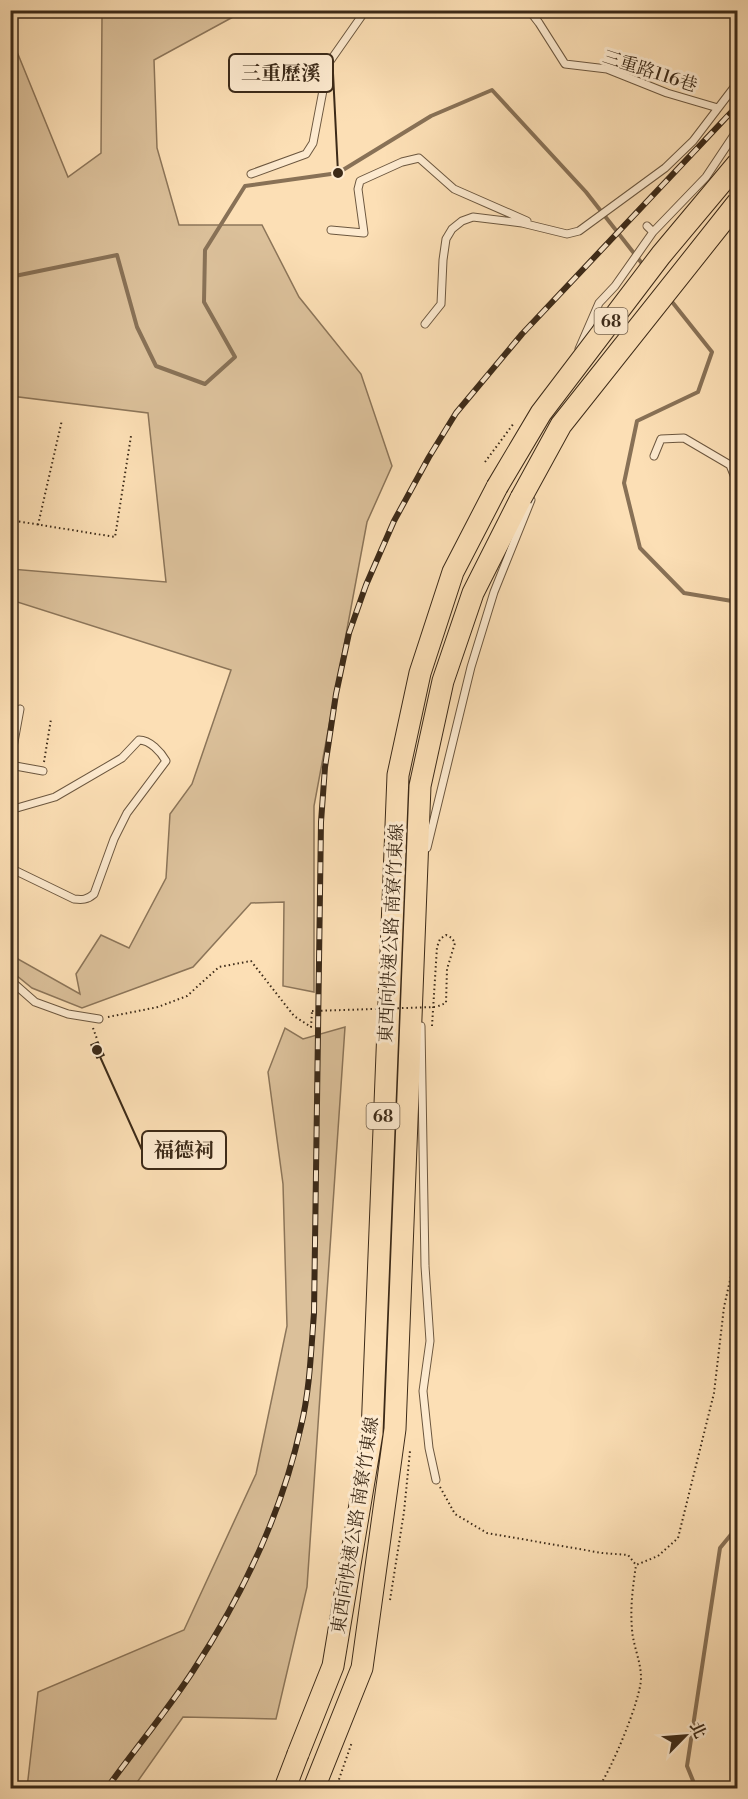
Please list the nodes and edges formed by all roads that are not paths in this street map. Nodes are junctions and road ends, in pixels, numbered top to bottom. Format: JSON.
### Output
{"nodes":[{"id":1,"x":370,"y":10,"type":"edge"},
{"id":2,"x":529,"y":10,"type":"edge"},
{"id":3,"x":738,"y":82,"type":"edge"},
{"id":4,"x":718,"y":108,"type":"junction"},
{"id":5,"x":738,"y":129,"type":"edge"},
{"id":6,"x":738,"y":163,"type":"edge"},
{"id":7,"x":251,"y":174,"type":"dead end"},
{"id":8,"x":624,"y":200,"type":"junction"},
{"id":9,"x":738,"y":202,"type":"edge"},
{"id":10,"x":629,"y":207,"type":"dead end"},
{"id":11,"x":647,"y":226,"type":"dead end"},
{"id":12,"x":540,"y":227,"type":"junction"},
{"id":13,"x":331,"y":230,"type":"dead end"},
{"id":14,"x":653,"y":232,"type":"junction"},
{"id":15,"x":425,"y":324,"type":"dead end"},
{"id":16,"x":564,"y":395,"type":"dead end"},
{"id":17,"x":559,"y":416,"type":"dead end"},
{"id":18,"x":654,"y":456,"type":"dead end"},
{"id":19,"x":738,"y":485,"type":"edge"},
{"id":20,"x":20,"y":709,"type":"dead end"},
{"id":21,"x":10,"y":764,"type":"edge"},
{"id":22,"x":43,"y":771,"type":"road end"},
{"id":23,"x":10,"y":810,"type":"edge"},
{"id":24,"x":426,"y":855,"type":"dead end"},
{"id":25,"x":425,"y":867,"type":"dead end"},
{"id":26,"x":10,"y":868,"type":"edge"},
{"id":27,"x":10,"y":980,"type":"edge"},
{"id":28,"x":420,"y":992,"type":"dead end"},
{"id":29,"x":421,"y":1013,"type":"dead end"},
{"id":30,"x":99,"y":1019,"type":"road end"},
{"id":31,"x":436,"y":1480,"type":"road end"},
{"id":32,"x":285,"y":1788,"type":"edge"},
{"id":33,"x":314,"y":1788,"type":"edge"}],
"edges":[{"from":1,"to":7,"type":"lane"},
{"from":2,"to":4,"type":"lane","name":"三重路116巷"},
{"from":3,"to":4,"type":"lane","name":"三重路116巷"},
{"from":4,"to":8,"type":"lane","name":"三重路116巷"},
{"from":5,"to":14,"type":"lane"},
{"from":6,"to":32,"type":"highway","name":"東西向快速公路 南寮竹東線","number":"68","bridge":true},
{"from":8,"to":10,"type":"lane"},
{"from":8,"to":12,"type":"lane","name":"三重路116巷"},
{"from":9,"to":33,"type":"highway","name":"東西向快速公路 南寮竹東線","number":"68","bridge":true},
{"from":11,"to":14,"type":"lane"},
{"from":12,"to":13,"type":"lane"},
{"from":12,"to":15,"type":"lane"},
{"from":14,"to":16,"type":"lane"},
{"from":17,"to":24,"type":"lane"},
{"from":18,"to":19,"type":"lane"},
{"from":20,"to":21,"type":"lane"},
{"from":21,"to":22,"type":"lane"},
{"from":23,"to":26,"type":"lane"},
{"from":25,"to":28,"type":"lane"},
{"from":27,"to":30,"type":"lane"},
{"from":29,"to":31,"type":"lane"}]}
